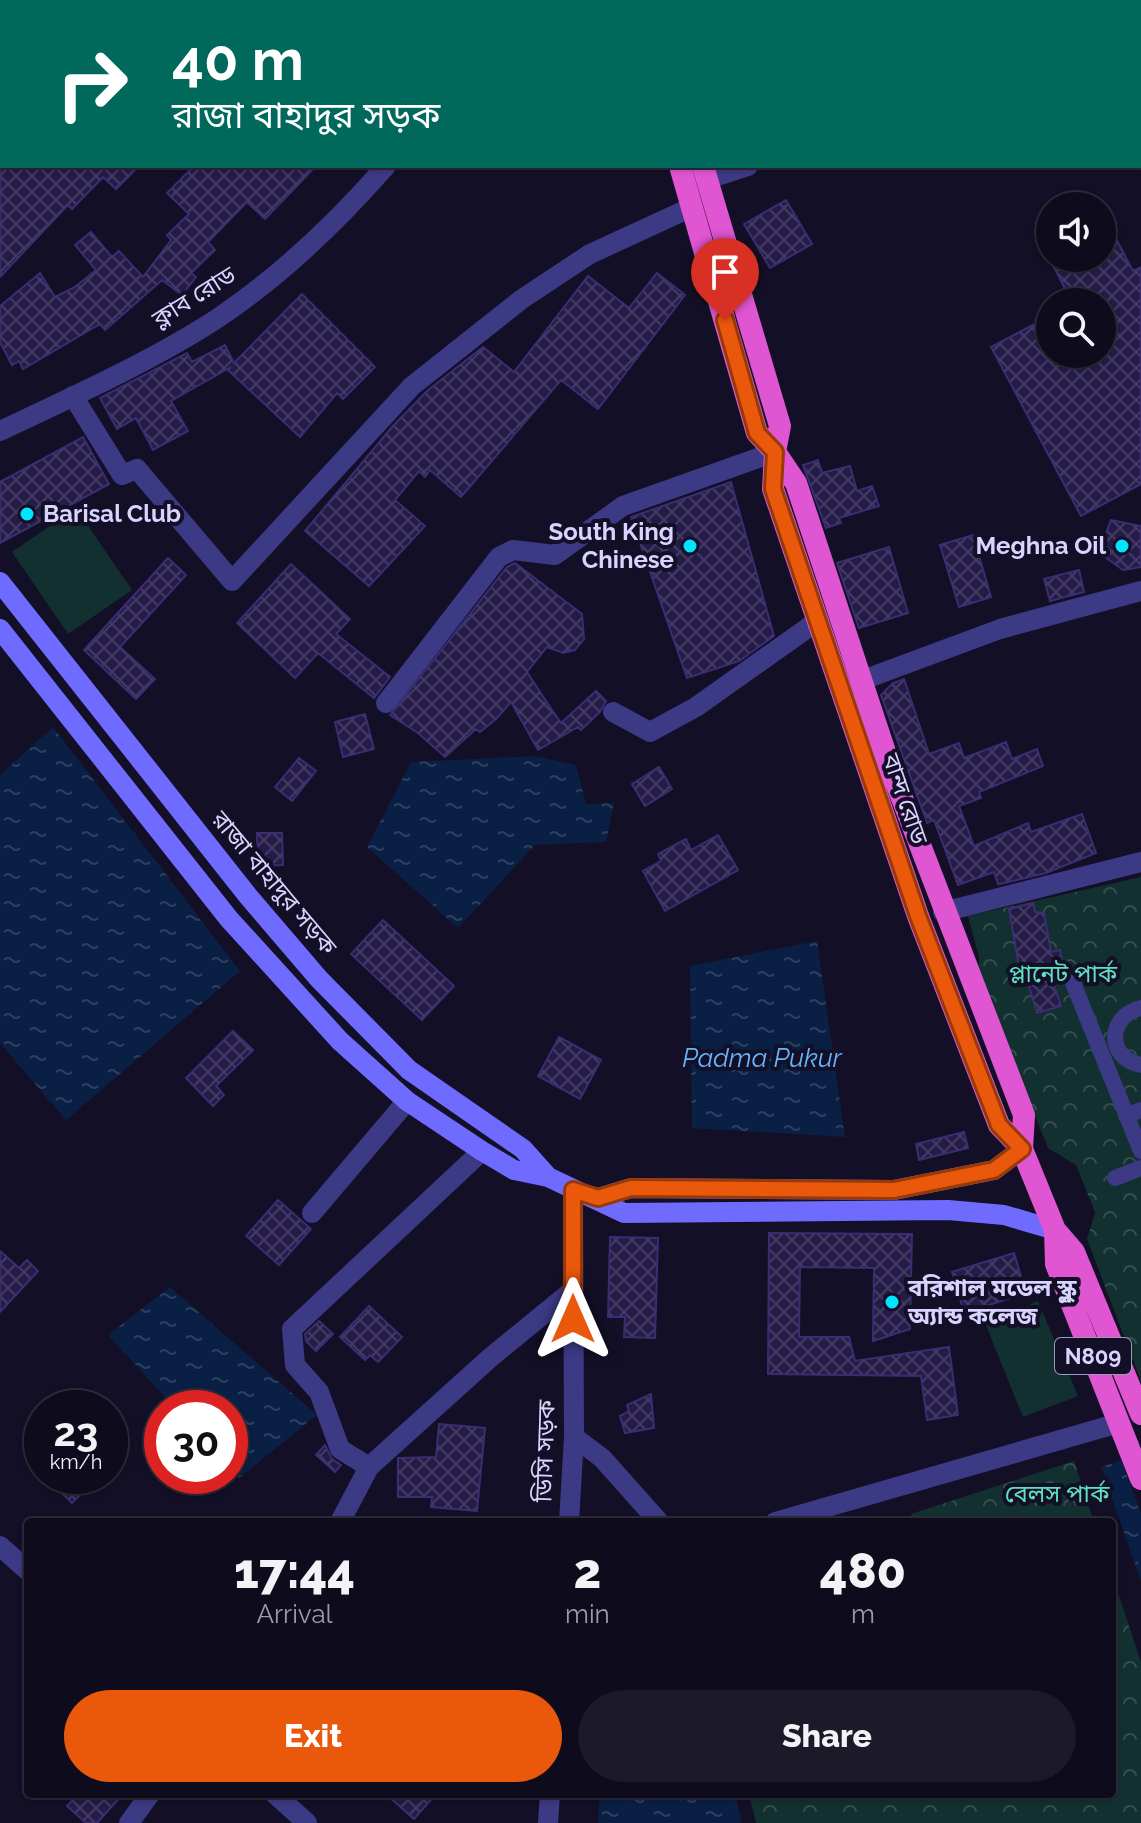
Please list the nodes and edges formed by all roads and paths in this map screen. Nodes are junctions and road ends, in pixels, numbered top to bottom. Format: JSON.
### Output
{"nodes":[{"id":1,"x":384,"y":168,"type":"edge"},
{"id":2,"x":681,"y":168,"type":"edge"},
{"id":3,"x":734,"y":168,"type":"edge"},
{"id":4,"x":705,"y":172,"type":"edge"},
{"id":5,"x":692,"y":207,"type":"junction"},
{"id":6,"x":73,"y":396,"type":"junction"},
{"id":7,"x":0,"y":431,"type":"edge"},
{"id":8,"x":775,"y":452,"type":"junction"},
{"id":9,"x":0,"y":582,"type":"edge"},
{"id":10,"x":1141,"y":591,"type":"edge"},
{"id":11,"x":816,"y":622,"type":"junction"},
{"id":12,"x":0,"y":629,"type":"edge"},
{"id":13,"x":860,"y":681,"type":"junction"},
{"id":14,"x":386,"y":703,"type":"dead end"},
{"id":15,"x":613,"y":712,"type":"dead end"},
{"id":16,"x":1141,"y":862,"type":"edge"},
{"id":17,"x":943,"y":912,"type":"junction"},
{"id":18,"x":1071,"y":978,"type":"dead end"},
{"id":19,"x":1141,"y":1008,"type":"edge"},
{"id":20,"x":1141,"y":1065,"type":"edge"},
{"id":21,"x":407,"y":1101,"type":"junction"},
{"id":22,"x":1133,"y":1113,"type":"edge"},
{"id":23,"x":1022,"y":1149,"type":"junction"},
{"id":24,"x":482,"y":1151,"type":"junction"},
{"id":25,"x":1141,"y":1151,"type":"edge"},
{"id":26,"x":1141,"y":1168,"type":"edge"},
{"id":27,"x":548,"y":1177,"type":"junction"},
{"id":28,"x":1115,"y":1178,"type":"dead end"},
{"id":29,"x":573,"y":1190,"type":"junction"},
{"id":30,"x":598,"y":1198,"type":"junction"},
{"id":31,"x":312,"y":1213,"type":"dead end"},
{"id":32,"x":1055,"y":1230,"type":"junction"},
{"id":33,"x":573,"y":1290,"type":"junction"},
{"id":34,"x":1141,"y":1414,"type":"edge"},
{"id":35,"x":1119,"y":1423,"type":"junction"},
{"id":36,"x":574,"y":1437,"type":"junction"},
{"id":37,"x":369,"y":1467,"type":"junction"},
{"id":38,"x":1141,"y":1479,"type":"edge"},
{"id":39,"x":342,"y":1518,"type":"edge"},
{"id":40,"x":569,"y":1518,"type":"edge"},
{"id":41,"x":655,"y":1518,"type":"edge"},
{"id":42,"x":789,"y":1518,"type":"edge"},
{"id":43,"x":0,"y":1546,"type":"edge"},
{"id":44,"x":24,"y":1567,"type":"edge"},
{"id":45,"x":147,"y":1798,"type":"edge"},
{"id":46,"x":279,"y":1798,"type":"edge"},
{"id":47,"x":550,"y":1798,"type":"edge"},
{"id":48,"x":129,"y":1823,"type":"edge"},
{"id":49,"x":307,"y":1823,"type":"edge"},
{"id":50,"x":548,"y":1823,"type":"edge"}],
"edges":[{"from":1,"to":6,"type":"street","name":"ক্লাব রোড"},
{"from":2,"to":5,"type":"highway","name":"বান্দ রোড","number":"N809"},
{"from":3,"to":4,"type":"street"},
{"from":4,"to":8,"type":"highway","name":"বান্দ রোড","number":"N809"},
{"from":5,"to":6,"type":"street"},
{"from":5,"to":8,"type":"highway","name":"বান্দ রোড","number":"N809"},
{"from":6,"to":7,"type":"street","name":"ক্লাব রোড"},
{"from":8,"to":11,"type":"highway","name":"বান্দ রোড","number":"N809"},
{"from":8,"to":13,"type":"highway","name":"বান্দ রোড","number":"N809"},
{"from":8,"to":14,"type":"street"},
{"from":9,"to":27,"type":"main road","name":"রাজা বাহাদুর সড়ক"},
{"from":10,"to":13,"type":"street"},
{"from":11,"to":15,"type":"street"},
{"from":11,"to":23,"type":"highway","name":"বান্দ রোড","number":"N809"},
{"from":12,"to":21,"type":"main road","name":"রাজা বাহাদুর সড়ক"},
{"from":13,"to":17,"type":"highway","name":"বান্দ রোড","number":"N809"},
{"from":16,"to":17,"type":"street"},
{"from":17,"to":23,"type":"highway","name":"বান্দ রোড","number":"N809"},
{"from":18,"to":22,"type":"street"},
{"from":19,"to":20,"type":"street"},
{"from":21,"to":24,"type":"main road","name":"রাজা বাহাদুর সড়ক"},
{"from":21,"to":31,"type":"street"},
{"from":22,"to":25,"type":"street"},
{"from":23,"to":30,"type":"main road"},
{"from":23,"to":32,"type":"highway","name":"বান্দ রোড","number":"N809"},
{"from":24,"to":27,"type":"main road","name":"রাজা বাহাদুর সড়ক"},
{"from":24,"to":37,"type":"street"},
{"from":26,"to":28,"type":"street"},
{"from":27,"to":29,"type":"main road","name":"রাজা বাহাদুর সড়ক"},
{"from":29,"to":30,"type":"main road","name":"রাজা বাহাদুর সড়ক"},
{"from":29,"to":33,"type":"street","name":"ডিসি সড়ক"},
{"from":30,"to":32,"type":"main road","name":"রাজা বাহাদুর সড়ক"},
{"from":32,"to":34,"type":"highway","name":"বান্দ রোড","number":"N809"},
{"from":32,"to":35,"type":"highway","name":"বান্দ রোড","number":"N809"},
{"from":33,"to":36,"type":"street","name":"ডিসি সড়ক"},
{"from":33,"to":37,"type":"street"},
{"from":35,"to":38,"type":"highway","name":"বান্দ রোড","number":"N809"},
{"from":35,"to":42,"type":"street"},
{"from":36,"to":40,"type":"street","name":"ডিসি সড়ক"},
{"from":36,"to":41,"type":"street"},
{"from":37,"to":39,"type":"street"},
{"from":43,"to":44,"type":"street"},
{"from":45,"to":48,"type":"street"},
{"from":46,"to":49,"type":"street"},
{"from":47,"to":50,"type":"street"}]}
